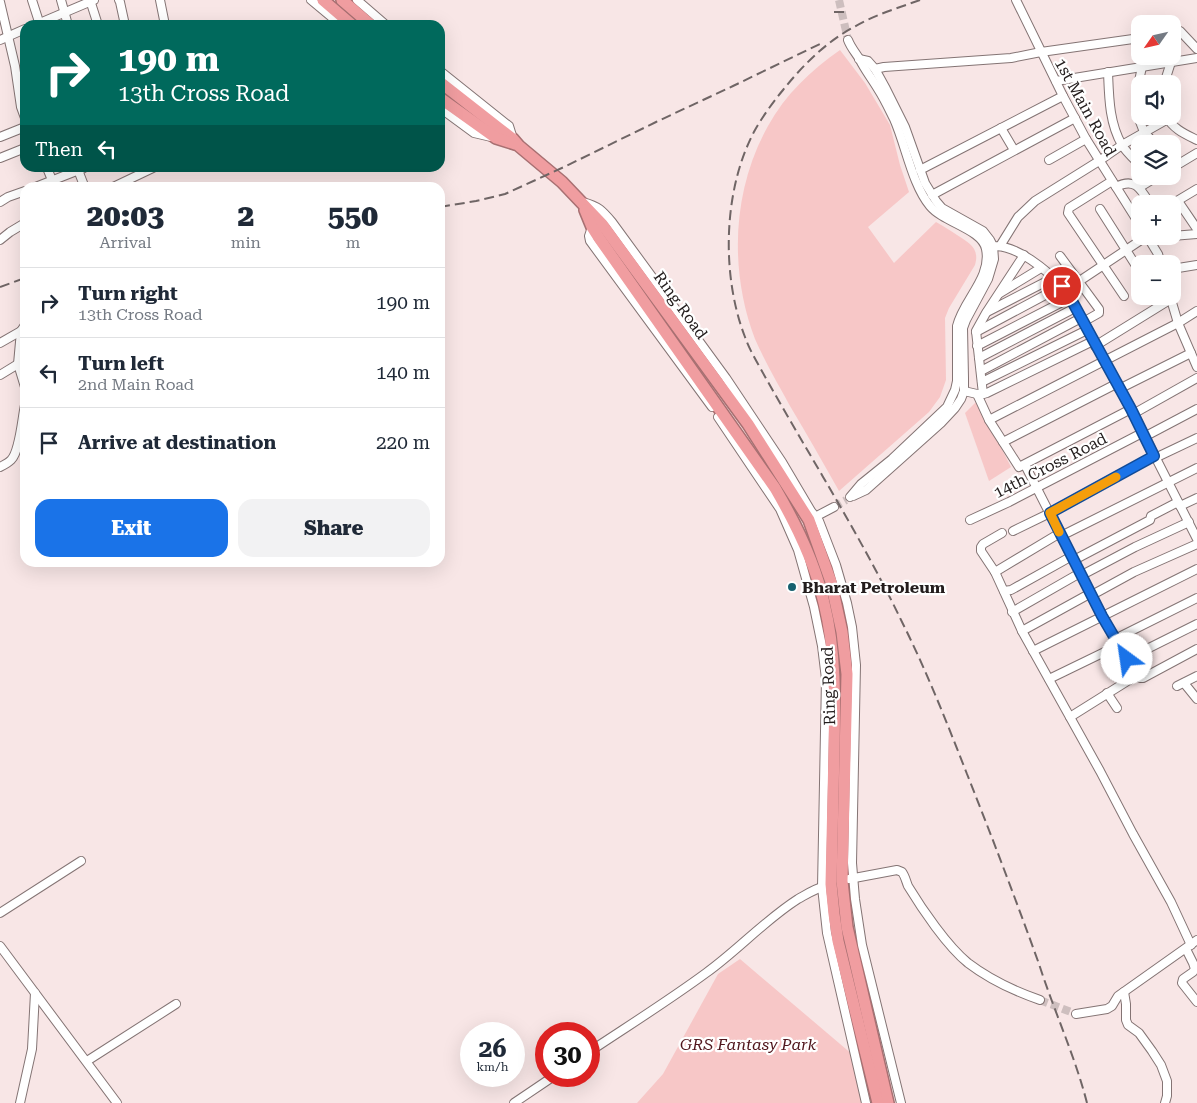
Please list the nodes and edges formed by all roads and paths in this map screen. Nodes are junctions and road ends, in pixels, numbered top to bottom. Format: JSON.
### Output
{"nodes":[{"id":1,"x":32,"y":0,"type":"edge"},
{"id":2,"x":61,"y":0,"type":"edge"},
{"id":3,"x":91,"y":0,"type":"edge"},
{"id":4,"x":119,"y":0,"type":"edge"},
{"id":5,"x":160,"y":0,"type":"edge"},
{"id":6,"x":311,"y":0,"type":"edge"},
{"id":7,"x":323,"y":0,"type":"edge"},
{"id":8,"x":342,"y":0,"type":"edge"},
{"id":9,"x":357,"y":0,"type":"edge"},
{"id":10,"x":1016,"y":0,"type":"edge"},
{"id":11,"x":0,"y":2,"type":"edge"},
{"id":12,"x":65,"y":12,"type":"junction"},
{"id":13,"x":37,"y":20,"type":"edge"},
{"id":14,"x":47,"y":20,"type":"edge"},
{"id":15,"x":67,"y":20,"type":"edge"},
{"id":16,"x":97,"y":20,"type":"edge"},
{"id":17,"x":124,"y":20,"type":"edge"},
{"id":18,"x":164,"y":20,"type":"edge"},
{"id":19,"x":335,"y":20,"type":"edge"},
{"id":20,"x":346,"y":20,"type":"edge"},
{"id":21,"x":365,"y":20,"type":"edge"},
{"id":22,"x":380,"y":20,"type":"edge"},
{"id":23,"x":20,"y":31,"type":"edge"},
{"id":24,"x":1181,"y":33,"type":"edge"},
{"id":25,"x":9,"y":36,"type":"junction"},
{"id":26,"x":1131,"y":39,"type":"edge"},
{"id":27,"x":0,"y":40,"type":"edge"},
{"id":28,"x":848,"y":40,"type":"tunnel mouth"},
{"id":29,"x":1197,"y":49,"type":"edge"},
{"id":30,"x":1041,"y":52,"type":"junction"},
{"id":31,"x":1197,"y":58,"type":"edge"},
{"id":32,"x":859,"y":59,"type":"junction"},
{"id":33,"x":1181,"y":60,"type":"edge"},
{"id":34,"x":1154,"y":65,"type":"edge"},
{"id":35,"x":1142,"y":67,"type":"junction"},
{"id":36,"x":875,"y":69,"type":"junction"},
{"id":37,"x":1108,"y":72,"type":"junction"},
{"id":38,"x":445,"y":74,"type":"edge"},
{"id":39,"x":1056,"y":81,"type":"junction"},
{"id":40,"x":445,"y":86,"type":"edge"},
{"id":41,"x":1063,"y":96,"type":"junction"},
{"id":42,"x":20,"y":100,"type":"edge"},
{"id":43,"x":445,"y":102,"type":"edge"},
{"id":44,"x":445,"y":112,"type":"edge"},
{"id":45,"x":1075,"y":118,"type":"junction"},
{"id":46,"x":1156,"y":125,"type":"edge"},
{"id":47,"x":1174,"y":125,"type":"edge"},
{"id":48,"x":1001,"y":128,"type":"junction"},
{"id":49,"x":20,"y":129,"type":"edge"},
{"id":50,"x":1144,"y":132,"type":"junction"},
{"id":51,"x":1147,"y":135,"type":"edge"},
{"id":52,"x":0,"y":137,"type":"edge"},
{"id":53,"x":496,"y":138,"type":"junction"},
{"id":54,"x":1086,"y":139,"type":"junction"},
{"id":55,"x":1197,"y":140,"type":"edge"},
{"id":56,"x":516,"y":143,"type":"junction"},
{"id":57,"x":1122,"y":145,"type":"junction"},
{"id":58,"x":20,"y":150,"type":"edge"},
{"id":59,"x":1014,"y":150,"type":"junction"},
{"id":60,"x":1197,"y":153,"type":"edge"},
{"id":61,"x":1131,"y":156,"type":"edge"},
{"id":62,"x":0,"y":158,"type":"edge"},
{"id":63,"x":1048,"y":160,"type":"dead end"},
{"id":64,"x":1099,"y":161,"type":"junction"},
{"id":65,"x":1181,"y":161,"type":"edge"},
{"id":66,"x":920,"y":170,"type":"junction"},
{"id":67,"x":49,"y":172,"type":"edge"},
{"id":68,"x":73,"y":172,"type":"edge"},
{"id":69,"x":145,"y":172,"type":"edge"},
{"id":70,"x":52,"y":180,"type":"junction"},
{"id":71,"x":47,"y":182,"type":"edge"},
{"id":72,"x":124,"y":182,"type":"edge"},
{"id":73,"x":1114,"y":184,"type":"junction"},
{"id":74,"x":1143,"y":185,"type":"edge"},
{"id":75,"x":1140,"y":187,"type":"junction"},
{"id":76,"x":1197,"y":189,"type":"edge"},
{"id":77,"x":20,"y":193,"type":"edge"},
{"id":78,"x":932,"y":194,"type":"junction"},
{"id":79,"x":1145,"y":195,"type":"edge"},
{"id":80,"x":577,"y":198,"type":"junction"},
{"id":81,"x":1181,"y":199,"type":"edge"},
{"id":82,"x":0,"y":202,"type":"edge"},
{"id":83,"x":1100,"y":209,"type":"dead end"},
{"id":84,"x":1181,"y":210,"type":"edge"},
{"id":85,"x":1131,"y":211,"type":"edge"},
{"id":86,"x":20,"y":226,"type":"edge"},
{"id":87,"x":1197,"y":229,"type":"edge"},
{"id":88,"x":1197,"y":234,"type":"edge"},
{"id":89,"x":1181,"y":235,"type":"edge"},
{"id":90,"x":0,"y":240,"type":"edge"},
{"id":91,"x":1134,"y":245,"type":"edge"},
{"id":92,"x":993,"y":247,"type":"junction"},
{"id":93,"x":1126,"y":250,"type":"junction"},
{"id":94,"x":1024,"y":255,"type":"junction"},
{"id":95,"x":1060,"y":256,"type":"dead end"},
{"id":96,"x":1131,"y":258,"type":"edge"},
{"id":97,"x":1197,"y":265,"type":"edge"},
{"id":98,"x":1103,"y":266,"type":"junction"},
{"id":99,"x":1041,"y":268,"type":"junction"},
{"id":100,"x":1181,"y":268,"type":"edge"},
{"id":101,"x":1053,"y":278,"type":"junction"},
{"id":102,"x":1079,"y":282,"type":"junction"},
{"id":103,"x":1066,"y":291,"type":"junction"},
{"id":104,"x":998,"y":294,"type":"junction"},
{"id":105,"x":1124,"y":296,"type":"dead end"},
{"id":106,"x":1158,"y":305,"type":"edge"},
{"id":107,"x":1172,"y":305,"type":"edge"},
{"id":108,"x":1075,"y":308,"type":"junction"},
{"id":109,"x":1197,"y":311,"type":"edge"},
{"id":110,"x":986,"y":312,"type":"junction"},
{"id":111,"x":1178,"y":322,"type":"junction"},
{"id":112,"x":1084,"y":324,"type":"junction"},
{"id":113,"x":20,"y":330,"type":"edge"},
{"id":114,"x":976,"y":332,"type":"junction"},
{"id":115,"x":0,"y":343,"type":"edge"},
{"id":116,"x":1094,"y":343,"type":"junction"},
{"id":117,"x":1197,"y":345,"type":"edge"},
{"id":118,"x":978,"y":346,"type":"junction"},
{"id":119,"x":20,"y":350,"type":"edge"},
{"id":120,"x":1190,"y":351,"type":"junction"},
{"id":121,"x":979,"y":358,"type":"junction"},
{"id":122,"x":1104,"y":361,"type":"junction"},
{"id":123,"x":18,"y":364,"type":"junction"},
{"id":124,"x":1197,"y":367,"type":"edge"},
{"id":125,"x":20,"y":371,"type":"edge"},
{"id":126,"x":981,"y":371,"type":"junction"},
{"id":127,"x":0,"y":375,"type":"edge"},
{"id":128,"x":1197,"y":378,"type":"edge"},
{"id":129,"x":982,"y":382,"type":"junction"},
{"id":130,"x":1118,"y":387,"type":"junction"},
{"id":131,"x":964,"y":391,"type":"junction"},
{"id":132,"x":980,"y":394,"type":"junction"},
{"id":133,"x":1197,"y":409,"type":"edge"},
{"id":134,"x":1132,"y":411,"type":"junction"},
{"id":135,"x":989,"y":420,"type":"junction"},
{"id":136,"x":1143,"y":435,"type":"junction"},
{"id":137,"x":20,"y":437,"type":"edge"},
{"id":138,"x":1197,"y":438,"type":"edge"},
{"id":139,"x":1003,"y":442,"type":"junction"},
{"id":140,"x":1155,"y":457,"type":"junction"},
{"id":141,"x":1025,"y":464,"type":"junction"},
{"id":142,"x":0,"y":466,"type":"edge"},
{"id":143,"x":1197,"y":468,"type":"edge"},
{"id":144,"x":1168,"y":483,"type":"junction"},
{"id":145,"x":1037,"y":488,"type":"junction"},
{"id":146,"x":1197,"y":498,"type":"edge"},
{"id":147,"x":1179,"y":504,"type":"junction"},
{"id":148,"x":834,"y":507,"type":"tunnel mouth"},
{"id":149,"x":1050,"y":513,"type":"junction"},
{"id":150,"x":813,"y":518,"type":"junction"},
{"id":151,"x":970,"y":520,"type":"dead end"},
{"id":152,"x":1189,"y":522,"type":"junction"},
{"id":153,"x":1013,"y":530,"type":"dead end"},
{"id":154,"x":1195,"y":531,"type":"edge"},
{"id":155,"x":1002,"y":533,"type":"dead end"},
{"id":156,"x":1060,"y":534,"type":"junction"},
{"id":157,"x":1197,"y":539,"type":"edge"},
{"id":158,"x":1197,"y":544,"type":"edge"},
{"id":159,"x":1073,"y":558,"type":"junction"},
{"id":160,"x":1197,"y":569,"type":"edge"},
{"id":161,"x":995,"y":572,"type":"junction"},
{"id":162,"x":1081,"y":574,"type":"junction"},
{"id":163,"x":1004,"y":591,"type":"junction"},
{"id":164,"x":1091,"y":594,"type":"junction"},
{"id":165,"x":1197,"y":598,"type":"edge"},
{"id":166,"x":1012,"y":612,"type":"junction"},
{"id":167,"x":1102,"y":616,"type":"junction"},
{"id":168,"x":1197,"y":624,"type":"edge"},
{"id":169,"x":1022,"y":631,"type":"junction"},
{"id":170,"x":1117,"y":642,"type":"junction"},
{"id":171,"x":1197,"y":649,"type":"edge"},
{"id":172,"x":1034,"y":651,"type":"junction"},
{"id":173,"x":1127,"y":659,"type":"junction"},
{"id":174,"x":1140,"y":676,"type":"junction"},
{"id":175,"x":1197,"y":676,"type":"edge"},
{"id":176,"x":1049,"y":679,"type":"junction"},
{"id":177,"x":1107,"y":693,"type":"junction"},
{"id":178,"x":1197,"y":699,"type":"edge"},
{"id":179,"x":1116,"y":708,"type":"dead end"},
{"id":180,"x":1070,"y":717,"type":"junction"},
{"id":181,"x":81,"y":861,"type":"dead end"},
{"id":182,"x":837,"y":882,"type":"junction"},
{"id":183,"x":0,"y":913,"type":"edge"},
{"id":184,"x":1191,"y":944,"type":"edge"},
{"id":185,"x":0,"y":946,"type":"edge"},
{"id":186,"x":1124,"y":992,"type":"junction"},
{"id":187,"x":35,"y":993,"type":"junction"},
{"id":188,"x":1040,"y":1000,"type":"tunnel mouth"},
{"id":189,"x":1197,"y":1002,"type":"edge"},
{"id":190,"x":176,"y":1004,"type":"dead end"},
{"id":191,"x":1076,"y":1014,"type":"tunnel mouth"},
{"id":192,"x":600,"y":1045,"type":"edge"},
{"id":193,"x":87,"y":1061,"type":"junction"},
{"id":194,"x":538,"y":1087,"type":"edge"},
{"id":195,"x":20,"y":1103,"type":"edge"},
{"id":196,"x":117,"y":1103,"type":"edge"},
{"id":197,"x":514,"y":1103,"type":"edge"},
{"id":198,"x":866,"y":1103,"type":"edge"},
{"id":199,"x":878,"y":1103,"type":"edge"},
{"id":200,"x":888,"y":1103,"type":"edge"},
{"id":201,"x":901,"y":1103,"type":"edge"},
{"id":202,"x":1165,"y":1103,"type":"edge"}],
"edges":[{"from":1,"to":13,"type":"street"},
{"from":2,"to":12,"type":"street"},
{"from":3,"to":12,"type":"street"},
{"from":3,"to":16,"type":"street"},
{"from":4,"to":17,"type":"street"},
{"from":5,"to":18,"type":"street"},
{"from":6,"to":19,"type":"street"},
{"from":7,"to":20,"type":"highway"},
{"from":8,"to":21,"type":"highway"},
{"from":9,"to":22,"type":"street"},
{"from":10,"to":30,"type":"street","name":"1st Main Road"},
{"from":11,"to":25,"type":"street"},
{"from":12,"to":14,"type":"street"},
{"from":12,"to":15,"type":"street"},
{"from":23,"to":25,"type":"street"},
{"from":24,"to":29,"type":"street"},
{"from":25,"to":27,"type":"street"},
{"from":25,"to":42,"type":"street"},
{"from":26,"to":30,"type":"street"},
{"from":28,"to":32,"type":"street"},
{"from":30,"to":36,"type":"street"},
{"from":30,"to":39,"type":"street","name":"1st Main Road"},
{"from":31,"to":33,"type":"street"},
{"from":32,"to":36,"type":"street"},
{"from":32,"to":92,"type":"street"},
{"from":34,"to":35,"type":"street"},
{"from":35,"to":37,"type":"street"},
{"from":35,"to":50,"type":"street"},
{"from":36,"to":66,"type":"street"},
{"from":37,"to":39,"type":"street"},
{"from":37,"to":57,"type":"street"},
{"from":38,"to":56,"type":"street"},
{"from":39,"to":41,"type":"street","name":"1st Main Road"},
{"from":40,"to":56,"type":"highway","name":"Ring Road"},
{"from":41,"to":45,"type":"street","name":"1st Main Road"},
{"from":41,"to":48,"type":"street"},
{"from":43,"to":53,"type":"highway","name":"Ring Road"},
{"from":44,"to":53,"type":"street"},
{"from":45,"to":54,"type":"street","name":"1st Main Road"},
{"from":45,"to":59,"type":"street"},
{"from":46,"to":50,"type":"street"},
{"from":47,"to":55,"type":"street"},
{"from":48,"to":59,"type":"street"},
{"from":48,"to":66,"type":"street"},
{"from":49,"to":52,"type":"street"},
{"from":50,"to":51,"type":"street"},
{"from":50,"to":57,"type":"street"},
{"from":53,"to":56,"type":"highway","name":"Ring Road"},
{"from":54,"to":63,"type":"street"},
{"from":54,"to":64,"type":"street","name":"1st Main Road"},
{"from":56,"to":80,"type":"highway","name":"Ring Road"},
{"from":57,"to":61,"type":"street"},
{"from":57,"to":64,"type":"street"},
{"from":58,"to":62,"type":"street"},
{"from":59,"to":78,"type":"street"},
{"from":60,"to":65,"type":"street"},
{"from":64,"to":73,"type":"street","name":"1st Main Road"},
{"from":64,"to":92,"type":"street"},
{"from":66,"to":78,"type":"street"},
{"from":67,"to":70,"type":"street"},
{"from":68,"to":70,"type":"street"},
{"from":69,"to":72,"type":"street"},
{"from":70,"to":71,"type":"street"},
{"from":73,"to":75,"type":"street"},
{"from":73,"to":85,"type":"street","name":"1st Main Road"},
{"from":73,"to":98,"type":"street"},
{"from":74,"to":75,"type":"street"},
{"from":75,"to":79,"type":"street"},
{"from":76,"to":81,"type":"street"},
{"from":77,"to":82,"type":"street"},
{"from":78,"to":92,"type":"street"},
{"from":80,"to":150,"type":"highway","name":"Ring Road"},
{"from":80,"to":182,"type":"highway","name":"Ring Road"},
{"from":83,"to":93,"type":"street"},
{"from":84,"to":87,"type":"street"},
{"from":86,"to":90,"type":"street"},
{"from":88,"to":89,"type":"street"},
{"from":91,"to":93,"type":"street"},
{"from":92,"to":94,"type":"street"},
{"from":92,"to":131,"type":"street"},
{"from":92,"to":131,"type":"street"},
{"from":93,"to":96,"type":"street"},
{"from":93,"to":98,"type":"street"},
{"from":94,"to":99,"type":"street"},
{"from":94,"to":104,"type":"street"},
{"from":95,"to":102,"type":"street"},
{"from":97,"to":100,"type":"street"},
{"from":98,"to":102,"type":"street"},
{"from":98,"to":105,"type":"street"},
{"from":99,"to":101,"type":"street"},
{"from":99,"to":104,"type":"street"},
{"from":101,"to":103,"type":"street"},
{"from":101,"to":110,"type":"street"},
{"from":102,"to":103,"type":"street"},
{"from":102,"to":112,"type":"street"},
{"from":103,"to":108,"type":"street"},
{"from":103,"to":114,"type":"street"},
{"from":103,"to":118,"type":"street"},
{"from":104,"to":110,"type":"street"},
{"from":106,"to":116,"type":"street"},
{"from":107,"to":111,"type":"street"},
{"from":108,"to":112,"type":"street"},
{"from":108,"to":121,"type":"street"},
{"from":109,"to":111,"type":"street"},
{"from":110,"to":114,"type":"street"},
{"from":111,"to":120,"type":"street"},
{"from":111,"to":122,"type":"street"},
{"from":112,"to":116,"type":"street"},
{"from":112,"to":126,"type":"street"},
{"from":112,"to":129,"type":"street"},
{"from":113,"to":115,"type":"street"},
{"from":114,"to":118,"type":"street"},
{"from":116,"to":122,"type":"street"},
{"from":116,"to":132,"type":"street"},
{"from":117,"to":120,"type":"street"},
{"from":118,"to":121,"type":"street"},
{"from":119,"to":123,"type":"street"},
{"from":120,"to":124,"type":"street"},
{"from":120,"to":130,"type":"street"},
{"from":121,"to":126,"type":"street"},
{"from":122,"to":130,"type":"street"},
{"from":122,"to":135,"type":"street"},
{"from":123,"to":125,"type":"street"},
{"from":123,"to":127,"type":"street"},
{"from":126,"to":129,"type":"street"},
{"from":128,"to":134,"type":"street"},
{"from":129,"to":132,"type":"street"},
{"from":130,"to":134,"type":"street"},
{"from":130,"to":139,"type":"street"},
{"from":131,"to":132,"type":"street"},
{"from":132,"to":135,"type":"street"},
{"from":133,"to":136,"type":"street","name":"14th Cross Road"},
{"from":134,"to":136,"type":"street"},
{"from":134,"to":141,"type":"street"},
{"from":135,"to":139,"type":"street"},
{"from":136,"to":140,"type":"street"},
{"from":136,"to":145,"type":"street","name":"14th Cross Road"},
{"from":137,"to":142,"type":"street"},
{"from":138,"to":140,"type":"street"},
{"from":139,"to":141,"type":"street"},
{"from":140,"to":144,"type":"street"},
{"from":140,"to":149,"type":"street"},
{"from":141,"to":145,"type":"street"},
{"from":143,"to":144,"type":"street"},
{"from":144,"to":147,"type":"street"},
{"from":144,"to":156,"type":"street"},
{"from":145,"to":149,"type":"street"},
{"from":145,"to":151,"type":"street","name":"14th Cross Road"},
{"from":146,"to":147,"type":"street"},
{"from":147,"to":152,"type":"street"},
{"from":147,"to":159,"type":"street"},
{"from":148,"to":150,"type":"street"},
{"from":149,"to":153,"type":"street"},
{"from":149,"to":156,"type":"street"},
{"from":150,"to":182,"type":"highway","name":"Ring Road"},
{"from":152,"to":154,"type":"street"},
{"from":152,"to":162,"type":"street"},
{"from":154,"to":157,"type":"street"},
{"from":155,"to":161,"type":"street"},
{"from":156,"to":159,"type":"street"},
{"from":156,"to":161,"type":"street"},
{"from":158,"to":164,"type":"street"},
{"from":159,"to":162,"type":"street"},
{"from":159,"to":163,"type":"street"},
{"from":160,"to":167,"type":"street"},
{"from":161,"to":163,"type":"street"},
{"from":162,"to":164,"type":"street"},
{"from":162,"to":166,"type":"street"},
{"from":163,"to":166,"type":"street"},
{"from":164,"to":167,"type":"street"},
{"from":164,"to":169,"type":"street"},
{"from":165,"to":170,"type":"street"},
{"from":166,"to":169,"type":"street"},
{"from":167,"to":170,"type":"street"},
{"from":167,"to":172,"type":"street"},
{"from":168,"to":173,"type":"street"},
{"from":169,"to":172,"type":"street"},
{"from":170,"to":173,"type":"street"},
{"from":170,"to":176,"type":"street"},
{"from":171,"to":174,"type":"street"},
{"from":172,"to":176,"type":"street"},
{"from":173,"to":174,"type":"street"},
{"from":174,"to":177,"type":"street"},
{"from":175,"to":178,"type":"street"},
{"from":176,"to":180,"type":"street"},
{"from":177,"to":179,"type":"street"},
{"from":177,"to":180,"type":"street"},
{"from":180,"to":184,"type":"street"},
{"from":181,"to":183,"type":"street"},
{"from":182,"to":188,"type":"street"},
{"from":182,"to":192,"type":"street"},
{"from":182,"to":198,"type":"street"},
{"from":182,"to":199,"type":"highway","name":"Ring Road"},
{"from":182,"to":200,"type":"highway","name":"Ring Road"},
{"from":182,"to":201,"type":"street"},
{"from":184,"to":186,"type":"street"},
{"from":184,"to":189,"type":"street"},
{"from":185,"to":187,"type":"street"},
{"from":186,"to":191,"type":"street"},
{"from":186,"to":202,"type":"street"},
{"from":187,"to":193,"type":"street"},
{"from":187,"to":195,"type":"street"},
{"from":190,"to":193,"type":"street"},
{"from":193,"to":196,"type":"street"},
{"from":194,"to":197,"type":"street"}]}
